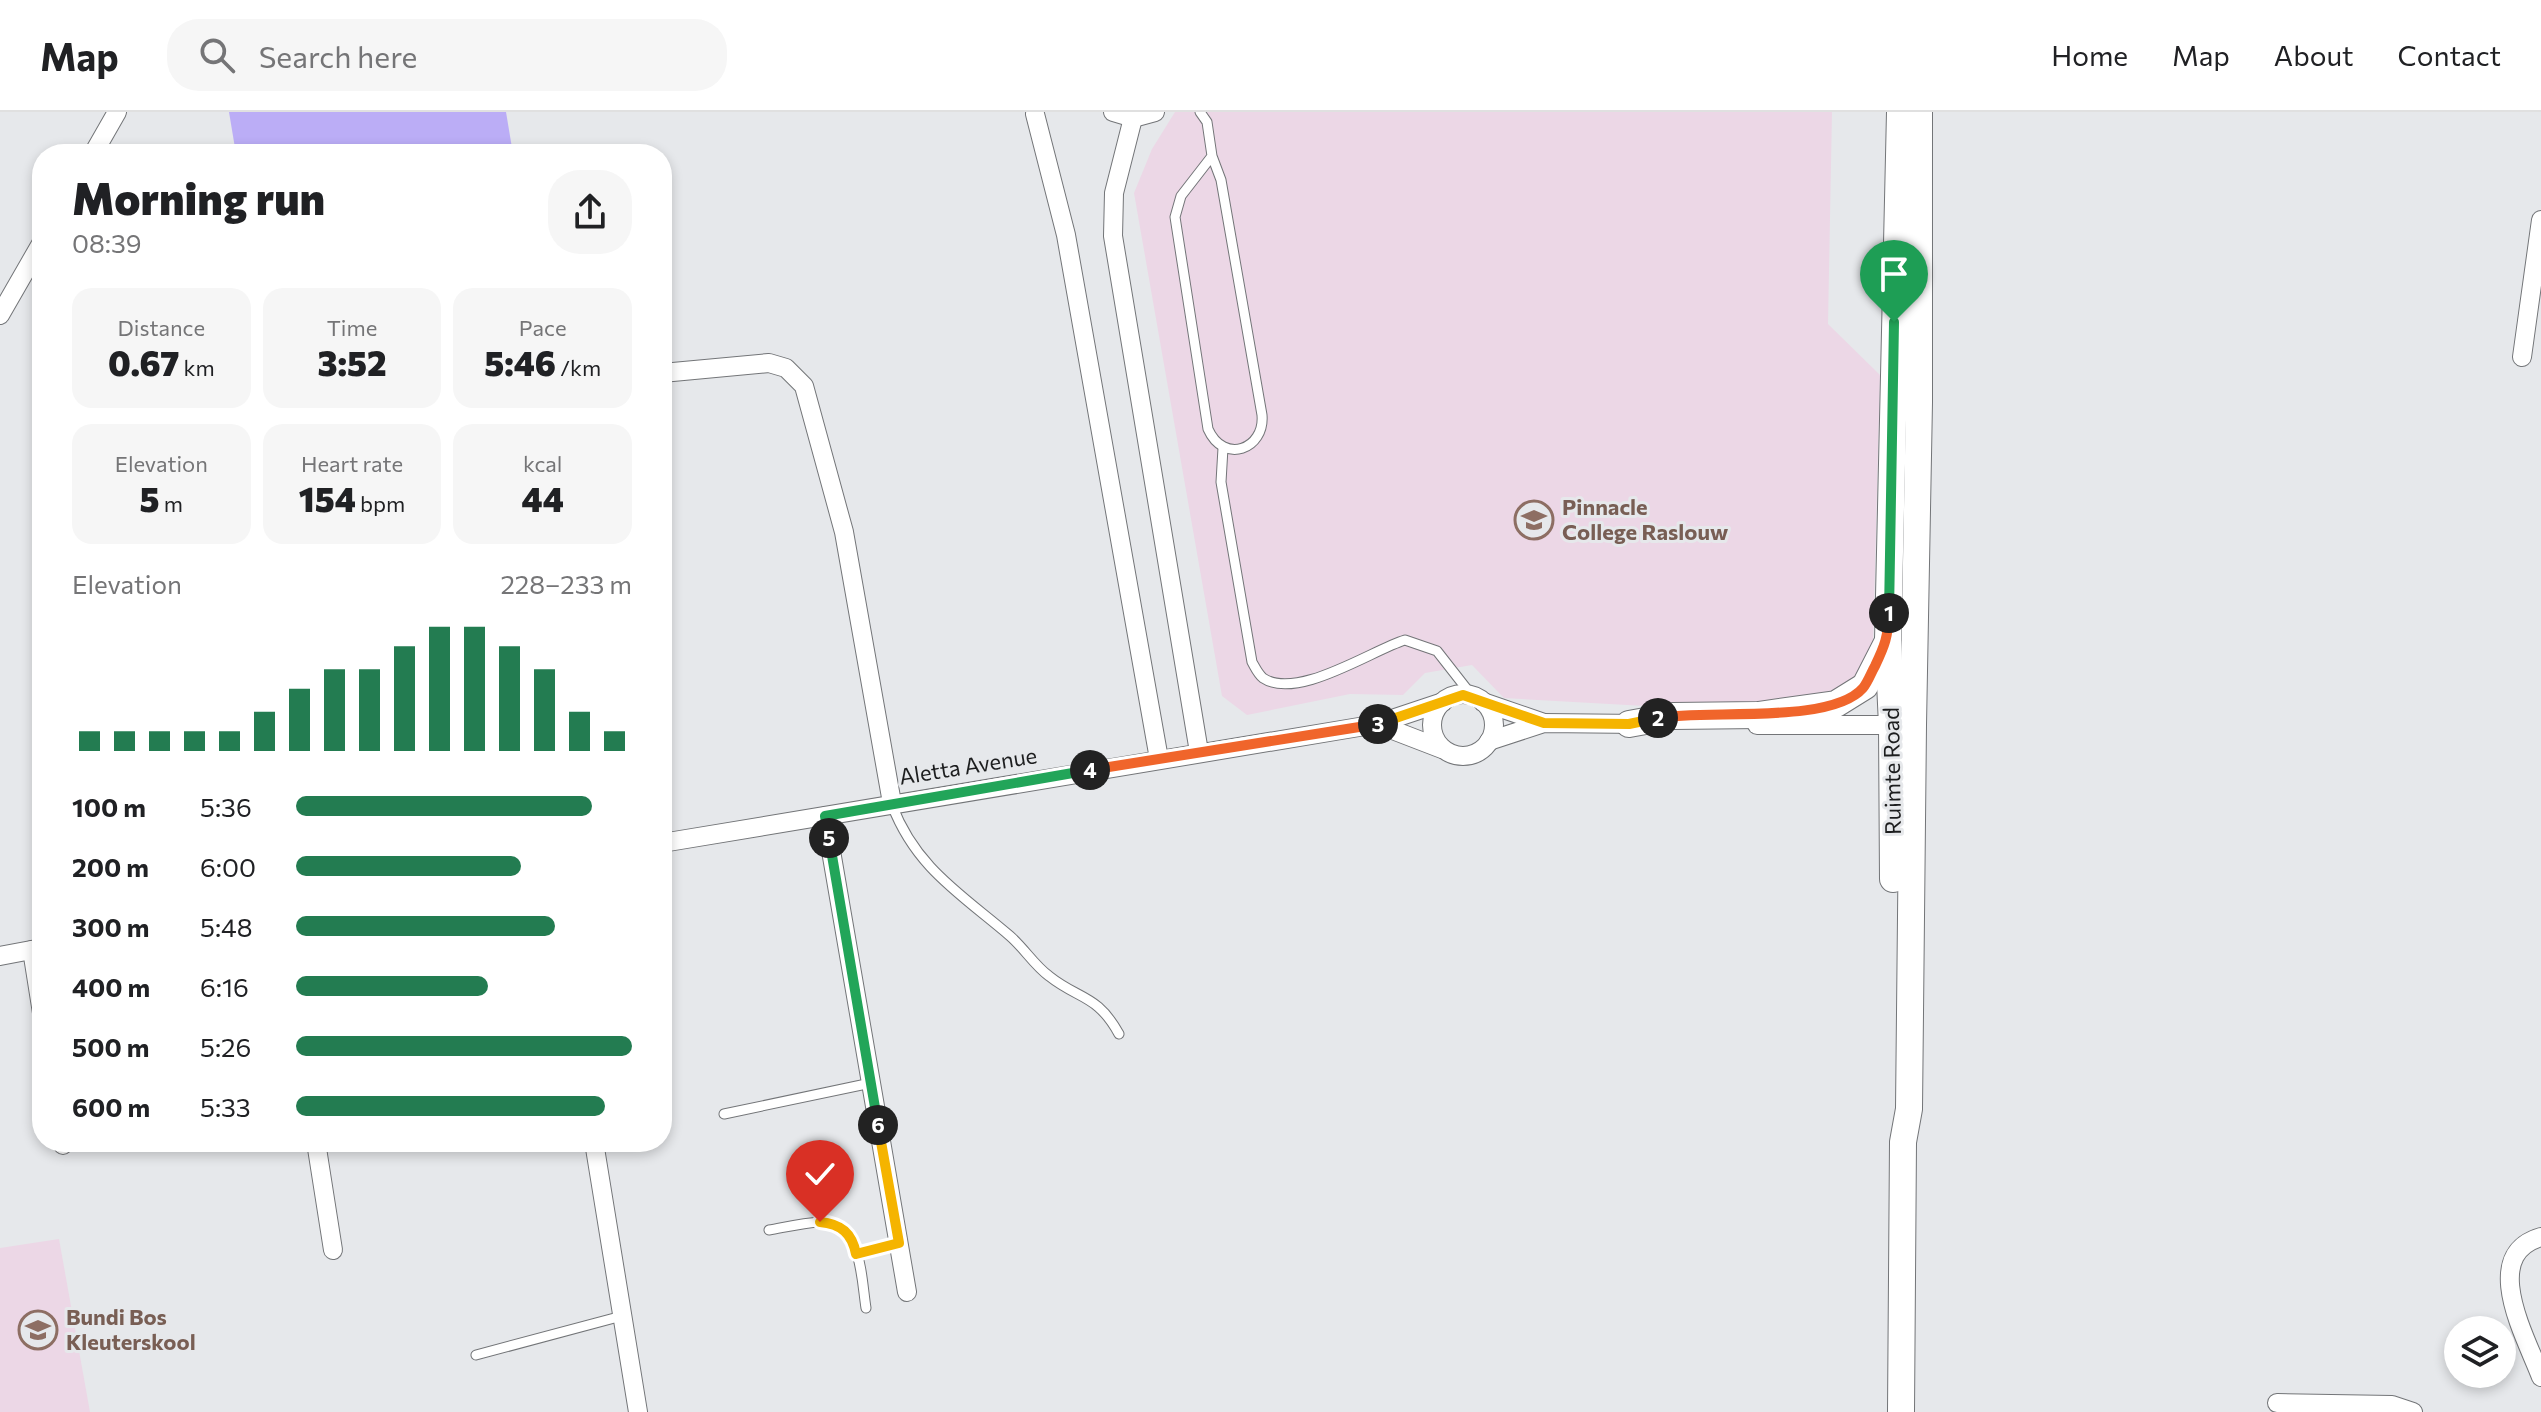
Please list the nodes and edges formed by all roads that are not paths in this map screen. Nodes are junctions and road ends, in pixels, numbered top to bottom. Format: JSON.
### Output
{"nodes":[{"id":1,"x":117,"y":112,"type":"edge"},
{"id":2,"x":1113,"y":112,"type":"edge"},
{"id":3,"x":1155,"y":112,"type":"edge"},
{"id":4,"x":1200,"y":112,"type":"edge"},
{"id":5,"x":1215,"y":112,"type":"edge"},
{"id":6,"x":1900,"y":112,"type":"edge"},
{"id":7,"x":1919,"y":112,"type":"edge"},
{"id":8,"x":1035,"y":114,"type":"dead end"},
{"id":9,"x":1133,"y":118,"type":"junction"},
{"id":10,"x":1207,"y":122,"type":"junction"},
{"id":11,"x":99,"y":144,"type":"edge"},
{"id":12,"x":1212,"y":156,"type":"junction"},
{"id":13,"x":2541,"y":220,"type":"edge"},
{"id":14,"x":32,"y":259,"type":"edge"},
{"id":15,"x":0,"y":315,"type":"edge"},
{"id":16,"x":2522,"y":357,"type":"dead end"},
{"id":17,"x":672,"y":372,"type":"edge"},
{"id":18,"x":1223,"y":448,"type":"junction"},
{"id":19,"x":1888,"y":640,"type":"junction"},
{"id":20,"x":1478,"y":699,"type":"junction"},
{"id":21,"x":1443,"y":702,"type":"junction"},
{"id":22,"x":1544,"y":723,"type":"junction"},
{"id":23,"x":1377,"y":724,"type":"junction"},
{"id":24,"x":1629,"y":724,"type":"junction"},
{"id":25,"x":1902,"y":725,"type":"junction"},
{"id":26,"x":1489,"y":741,"type":"junction"},
{"id":27,"x":1442,"y":749,"type":"junction"},
{"id":28,"x":1199,"y":752,"type":"junction"},
{"id":29,"x":1159,"y":759,"type":"junction"},
{"id":30,"x":892,"y":803,"type":"junction"},
{"id":31,"x":825,"y":816,"type":"junction"},
{"id":32,"x":672,"y":841,"type":"edge"},
{"id":33,"x":32,"y":950,"type":"edge"},
{"id":34,"x":0,"y":956,"type":"edge"},
{"id":35,"x":1119,"y":1034,"type":"dead end"},
{"id":36,"x":871,"y":1083,"type":"junction"},
{"id":37,"x":724,"y":1114,"type":"dead end"},
{"id":38,"x":318,"y":1152,"type":"edge"},
{"id":39,"x":596,"y":1152,"type":"edge"},
{"id":40,"x":769,"y":1230,"type":"dead end"},
{"id":41,"x":2541,"y":1237,"type":"edge"},
{"id":42,"x":899,"y":1243,"type":"junction"},
{"id":43,"x":333,"y":1250,"type":"dead end"},
{"id":44,"x":856,"y":1254,"type":"junction"},
{"id":45,"x":907,"y":1292,"type":"dead end"},
{"id":46,"x":866,"y":1308,"type":"dead end"},
{"id":47,"x":622,"y":1316,"type":"junction"},
{"id":48,"x":476,"y":1355,"type":"dead end"},
{"id":49,"x":2541,"y":1377,"type":"edge"},
{"id":50,"x":2277,"y":1403,"type":"dead end"},
{"id":51,"x":638,"y":1412,"type":"edge"},
{"id":52,"x":1901,"y":1412,"type":"edge"},
{"id":53,"x":2413,"y":1412,"type":"edge"}],
"edges":[{"from":1,"to":11,"type":"street"},
{"from":2,"to":9,"type":"street"},
{"from":3,"to":9,"type":"street"},
{"from":4,"to":10,"type":"lane"},
{"from":5,"to":10,"type":"lane"},
{"from":6,"to":19,"type":"main road","name":"Ruimte Road"},
{"from":7,"to":25,"type":"main road","name":"Ruimte Road"},
{"from":8,"to":29,"type":"street"},
{"from":9,"to":28,"type":"street"},
{"from":10,"to":12,"type":"lane"},
{"from":12,"to":18,"type":"lane"},
{"from":12,"to":18,"type":"lane"},
{"from":13,"to":16,"type":"street"},
{"from":14,"to":15,"type":"street"},
{"from":17,"to":30,"type":"street"},
{"from":18,"to":20,"type":"lane"},
{"from":19,"to":24,"type":"main road"},
{"from":19,"to":25,"type":"main road","name":"Ruimte Road"},
{"from":20,"to":21,"type":"street"},
{"from":20,"to":22,"type":"street"},
{"from":20,"to":26,"type":"street"},
{"from":21,"to":23,"type":"street","name":"Aletta Avenue"},
{"from":21,"to":27,"type":"street"},
{"from":22,"to":24,"type":"street"},
{"from":22,"to":26,"type":"street"},
{"from":23,"to":27,"type":"street","name":"Aletta Avenue"},
{"from":23,"to":28,"type":"street","name":"Aletta Avenue"},
{"from":24,"to":25,"type":"street"},
{"from":25,"to":52,"type":"main road","name":"Ruimte Road"},
{"from":26,"to":27,"type":"street"},
{"from":28,"to":29,"type":"street","name":"Aletta Avenue"},
{"from":29,"to":30,"type":"street","name":"Aletta Avenue"},
{"from":30,"to":31,"type":"street","name":"Aletta Avenue"},
{"from":30,"to":35,"type":"lane"},
{"from":31,"to":32,"type":"street","name":"Aletta Avenue"},
{"from":31,"to":36,"type":"street"},
{"from":33,"to":34,"type":"street"},
{"from":36,"to":37,"type":"lane"},
{"from":36,"to":42,"type":"street"},
{"from":38,"to":43,"type":"street"},
{"from":39,"to":47,"type":"street"},
{"from":40,"to":44,"type":"lane"},
{"from":41,"to":49,"type":"street"},
{"from":42,"to":44,"type":"lane"},
{"from":42,"to":45,"type":"street"},
{"from":44,"to":46,"type":"lane"},
{"from":47,"to":48,"type":"lane"},
{"from":47,"to":51,"type":"street"},
{"from":50,"to":53,"type":"street"}]}
